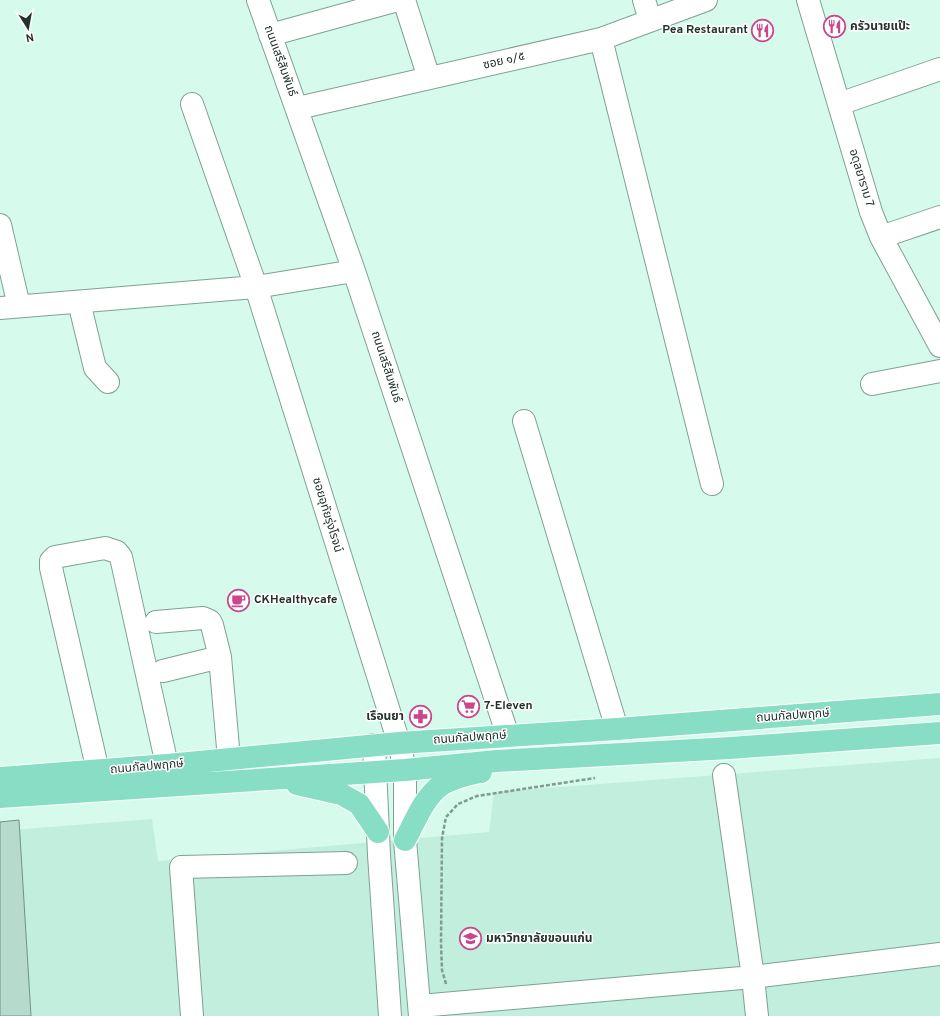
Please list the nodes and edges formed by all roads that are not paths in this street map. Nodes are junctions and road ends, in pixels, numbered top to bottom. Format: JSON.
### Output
{"nodes":[{"id":1,"x":258,"y":0,"type":"edge"},
{"id":2,"x":398,"y":0,"type":"edge"},
{"id":3,"x":404,"y":0,"type":"edge"},
{"id":4,"x":706,"y":0,"type":"edge"},
{"id":5,"x":808,"y":0,"type":"edge"},
{"id":6,"x":647,"y":10,"type":"edge"},
{"id":7,"x":270,"y":35,"type":"junction"},
{"id":8,"x":601,"y":39,"type":"junction"},
{"id":9,"x":940,"y":70,"type":"edge"},
{"id":10,"x":429,"y":78,"type":"junction"},
{"id":11,"x":192,"y":104,"type":"dead end"},
{"id":12,"x":839,"y":104,"type":"junction"},
{"id":13,"x":298,"y":108,"type":"junction"},
{"id":14,"x":940,"y":217,"type":"edge"},
{"id":15,"x":0,"y":225,"type":"edge"},
{"id":16,"x":882,"y":237,"type":"junction"},
{"id":17,"x":354,"y":271,"type":"junction"},
{"id":18,"x":256,"y":287,"type":"junction"},
{"id":19,"x":79,"y":302,"type":"junction"},
{"id":20,"x":10,"y":307,"type":"edge"},
{"id":21,"x":940,"y":346,"type":"edge"},
{"id":22,"x":940,"y":371,"type":"edge"},
{"id":23,"x":108,"y":382,"type":"dead end"},
{"id":24,"x":872,"y":384,"type":"dead end"},
{"id":25,"x":524,"y":421,"type":"dead end"},
{"id":26,"x":712,"y":484,"type":"dead end"},
{"id":27,"x":156,"y":622,"type":"dead end"},
{"id":28,"x":220,"y":657,"type":"junction"},
{"id":29,"x":163,"y":671,"type":"dead end"},
{"id":30,"x":940,"y":704,"type":"edge"},
{"id":31,"x":617,"y":729,"type":"junction"},
{"id":32,"x":940,"y":733,"type":"edge"},
{"id":33,"x":508,"y":736,"type":"junction"},
{"id":34,"x":398,"y":743,"type":"junction"},
{"id":35,"x":374,"y":745,"type":"junction"},
{"id":36,"x":569,"y":756,"type":"junction"},
{"id":37,"x":229,"y":759,"type":"junction"},
{"id":38,"x":167,"y":765,"type":"junction"},
{"id":39,"x":405,"y":770,"type":"junction"},
{"id":40,"x":98,"y":771,"type":"junction"},
{"id":41,"x":376,"y":772,"type":"junction"},
{"id":42,"x":724,"y":775,"type":"dead end"},
{"id":43,"x":0,"y":778,"type":"edge"},
{"id":44,"x":279,"y":779,"type":"junction"},
{"id":45,"x":0,"y":797,"type":"edge"},
{"id":46,"x":378,"y":832,"type":"junction"},
{"id":47,"x":405,"y":840,"type":"junction"},
{"id":48,"x":346,"y":863,"type":"dead end"},
{"id":49,"x":940,"y":954,"type":"edge"},
{"id":50,"x":753,"y":977,"type":"junction"},
{"id":51,"x":420,"y":1011,"type":"edge"},
{"id":52,"x":192,"y":1016,"type":"edge"},
{"id":53,"x":390,"y":1016,"type":"edge"},
{"id":54,"x":758,"y":1016,"type":"edge"}],
"edges":[{"from":1,"to":7,"type":"street","name":"ถนนเสรีสัมพันธ์"},
{"from":2,"to":7,"type":"street"},
{"from":3,"to":10,"type":"street"},
{"from":4,"to":6,"type":"street","name":"ซอย ๑/๕"},
{"from":5,"to":12,"type":"street","name":"อดุลยาราม 7"},
{"from":6,"to":8,"type":"street","name":"ซอย ๑/๕"},
{"from":7,"to":13,"type":"street","name":"ถนนเสรีสัมพันธ์"},
{"from":8,"to":10,"type":"street","name":"ซอย ๑/๕"},
{"from":8,"to":26,"type":"street"},
{"from":9,"to":12,"type":"street"},
{"from":10,"to":13,"type":"street","name":"ซอย ๑/๕"},
{"from":11,"to":18,"type":"street","name":"ซอยอุทัยรุ่งโรจน์"},
{"from":12,"to":16,"type":"street","name":"อดุลยาราม 7"},
{"from":13,"to":17,"type":"street","name":"ถนนเสรีสัมพันธ์"},
{"from":14,"to":16,"type":"street"},
{"from":15,"to":20,"type":"street"},
{"from":16,"to":21,"type":"street","name":"อดุลยาราม 7"},
{"from":17,"to":18,"type":"street"},
{"from":17,"to":33,"type":"street","name":"ถนนเสรีสัมพันธ์"},
{"from":18,"to":19,"type":"street"},
{"from":18,"to":34,"type":"street","name":"ซอยอุทัยรุ่งโรจน์"},
{"from":19,"to":20,"type":"street"},
{"from":19,"to":23,"type":"street"},
{"from":22,"to":24,"type":"street"},
{"from":25,"to":31,"type":"street"},
{"from":27,"to":28,"type":"street"},
{"from":28,"to":29,"type":"street"},
{"from":28,"to":37,"type":"street"},
{"from":30,"to":31,"type":"main road","name":"ถนนกัลปพฤกษ์"},
{"from":31,"to":33,"type":"main road","name":"ถนนกัลปพฤกษ์"},
{"from":32,"to":36,"type":"main road","name":"ถนนกัลปพฤกษ์"},
{"from":33,"to":34,"type":"main road","name":"ถนนกัลปพฤกษ์"},
{"from":34,"to":35,"type":"main road","name":"ถนนกัลปพฤกษ์"},
{"from":34,"to":39,"type":"street","name":"ซอยอุทัยรุ่งโรจน์"},
{"from":35,"to":37,"type":"main road","name":"ถนนกัลปพฤกษ์"},
{"from":35,"to":41,"type":"street"},
{"from":36,"to":39,"type":"main road","name":"ถนนกัลปพฤกษ์"},
{"from":36,"to":47,"type":"main road"},
{"from":37,"to":38,"type":"main road","name":"ถนนกัลปพฤกษ์"},
{"from":38,"to":40,"type":"main road","name":"ถนนกัลปพฤกษ์"},
{"from":38,"to":40,"type":"street"},
{"from":39,"to":41,"type":"main road","name":"ถนนกัลปพฤกษ์"},
{"from":39,"to":47,"type":"street","name":"ซอยอุทัยรุ่งโรจน์"},
{"from":40,"to":43,"type":"main road","name":"ถนนกัลปพฤกษ์"},
{"from":41,"to":44,"type":"main road","name":"ถนนกัลปพฤกษ์"},
{"from":41,"to":46,"type":"street"},
{"from":42,"to":50,"type":"street"},
{"from":44,"to":45,"type":"main road","name":"ถนนกัลปพฤกษ์"},
{"from":44,"to":46,"type":"main road"},
{"from":46,"to":53,"type":"street"},
{"from":47,"to":51,"type":"street","name":"ซอยอุทัยรุ่งโรจน์"},
{"from":48,"to":52,"type":"street"},
{"from":49,"to":50,"type":"street"},
{"from":50,"to":51,"type":"street"},
{"from":50,"to":54,"type":"street"}]}
